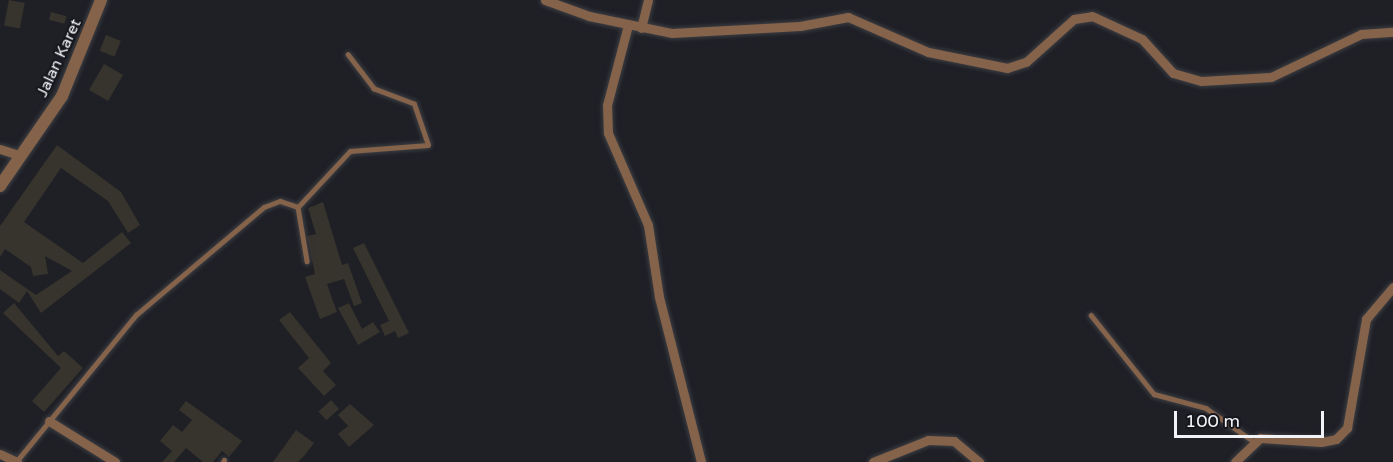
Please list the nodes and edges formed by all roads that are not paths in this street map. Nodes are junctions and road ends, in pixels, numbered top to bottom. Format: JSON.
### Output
{"nodes":[{"id":1,"x":101,"y":0,"type":"edge"},
{"id":2,"x":545,"y":0,"type":"edge"},
{"id":3,"x":648,"y":0,"type":"edge"},
{"id":4,"x":628,"y":26,"type":"junction"},
{"id":5,"x":641,"y":28,"type":"junction"},
{"id":6,"x":1393,"y":32,"type":"edge"},
{"id":7,"x":348,"y":55,"type":"dead end"},
{"id":8,"x":0,"y":148,"type":"edge"},
{"id":9,"x":21,"y":156,"type":"junction"},
{"id":10,"x":0,"y":186,"type":"edge"},
{"id":11,"x":298,"y":207,"type":"junction"},
{"id":12,"x":307,"y":261,"type":"dead end"},
{"id":13,"x":1393,"y":287,"type":"edge"},
{"id":14,"x":1090,"y":315,"type":"dead end"},
{"id":15,"x":49,"y":421,"type":"junction"},
{"id":16,"x":1253,"y":441,"type":"junction"},
{"id":17,"x":0,"y":454,"type":"edge"},
{"id":18,"x":17,"y":462,"type":"edge"},
{"id":19,"x":115,"y":462,"type":"edge"},
{"id":20,"x":701,"y":462,"type":"edge"},
{"id":21,"x":873,"y":462,"type":"edge"},
{"id":22,"x":979,"y":462,"type":"edge"},
{"id":23,"x":1235,"y":462,"type":"edge"}],
"edges":[{"from":1,"to":9,"type":"street","name":"Jalan Karet"},
{"from":2,"to":4,"type":"street"},
{"from":3,"to":5,"type":"street"},
{"from":4,"to":5,"type":"street"},
{"from":4,"to":20,"type":"street"},
{"from":5,"to":6,"type":"street"},
{"from":7,"to":11,"type":"lane"},
{"from":8,"to":9,"type":"street"},
{"from":9,"to":10,"type":"street","name":"Jalan Karet"},
{"from":11,"to":12,"type":"lane"},
{"from":11,"to":15,"type":"lane"},
{"from":13,"to":16,"type":"street"},
{"from":14,"to":16,"type":"lane"},
{"from":15,"to":18,"type":"lane"},
{"from":15,"to":19,"type":"street"},
{"from":16,"to":23,"type":"street"},
{"from":17,"to":18,"type":"street"},
{"from":21,"to":22,"type":"street"}]}
